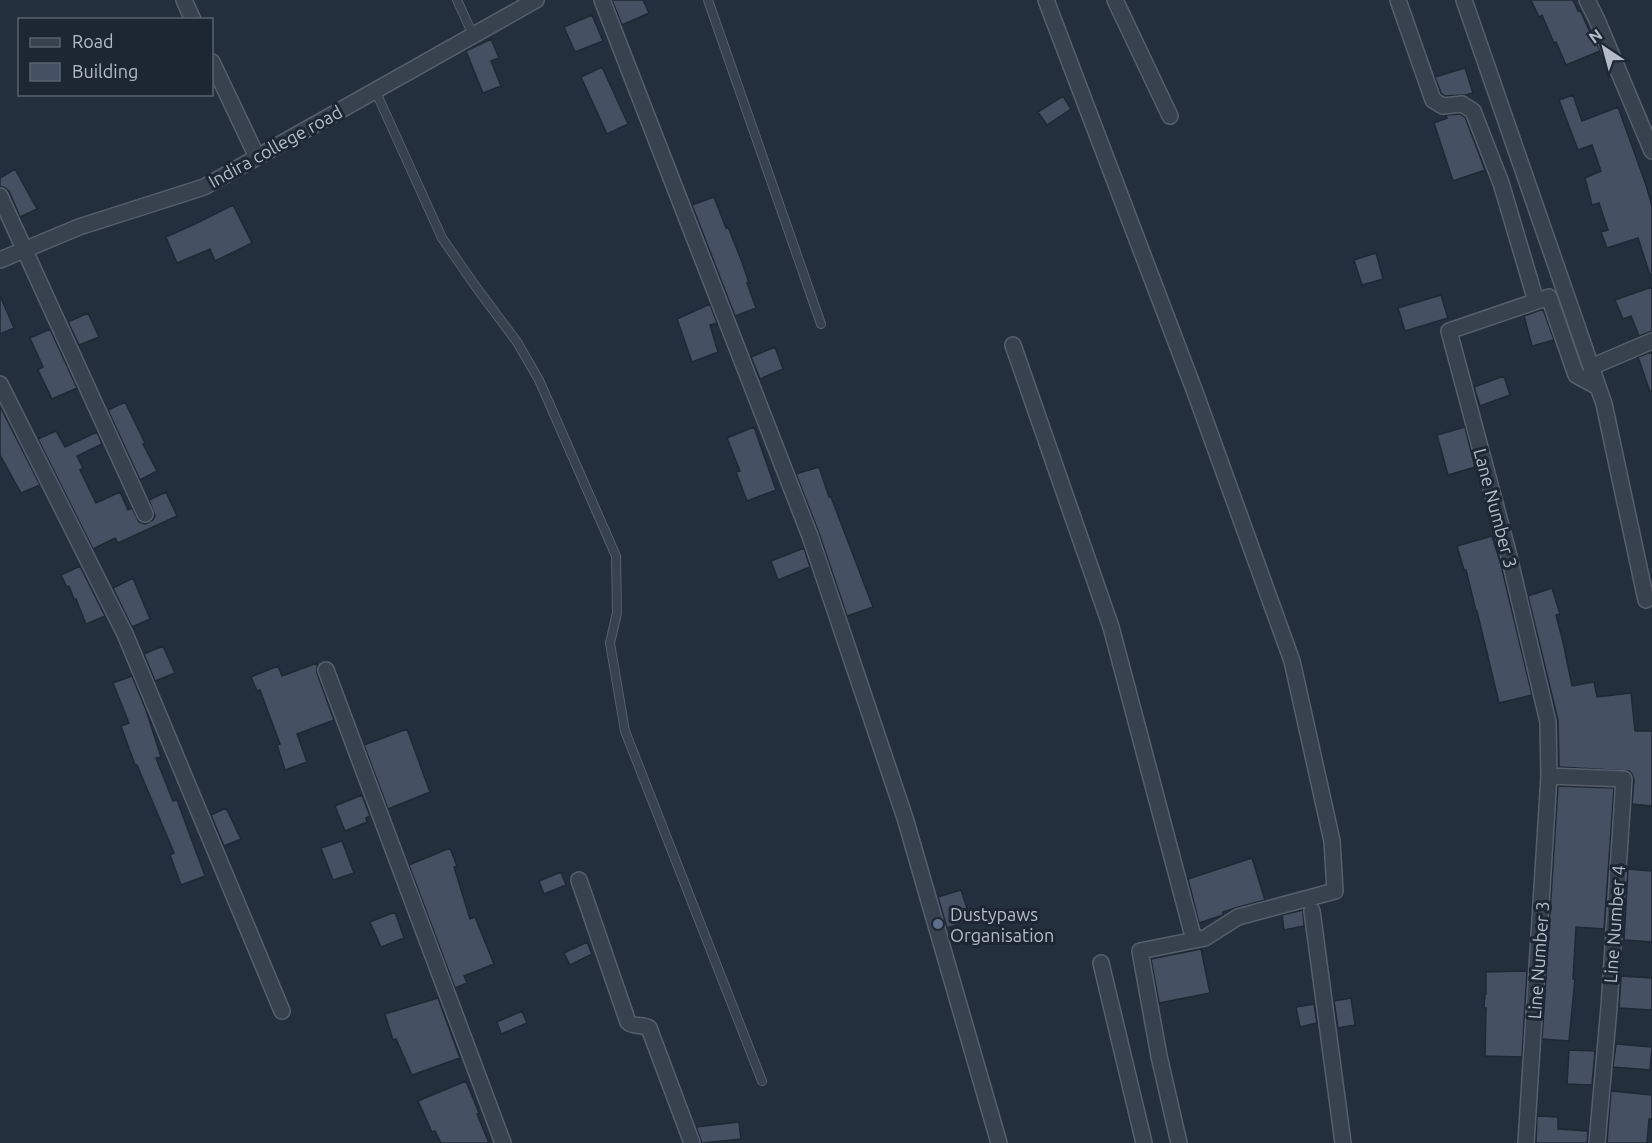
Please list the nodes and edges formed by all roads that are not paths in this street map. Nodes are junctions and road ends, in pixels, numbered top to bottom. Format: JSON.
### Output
{"nodes":[{"id":1,"x":184,"y":0,"type":"edge"},
{"id":2,"x":457,"y":0,"type":"edge"},
{"id":3,"x":536,"y":0,"type":"edge"},
{"id":4,"x":602,"y":0,"type":"edge"},
{"id":5,"x":708,"y":0,"type":"edge"},
{"id":6,"x":1046,"y":0,"type":"edge"},
{"id":7,"x":1115,"y":0,"type":"edge"},
{"id":8,"x":1398,"y":0,"type":"edge"},
{"id":9,"x":1464,"y":0,"type":"edge"},
{"id":10,"x":1587,"y":0,"type":"edge"},
{"id":11,"x":192,"y":18,"type":"edge"},
{"id":12,"x":472,"y":35,"type":"junction"},
{"id":13,"x":213,"y":64,"type":"edge"},
{"id":14,"x":375,"y":90,"type":"junction"},
{"id":15,"x":1170,"y":116,"type":"dead end"},
{"id":16,"x":1652,"y":152,"type":"edge"},
{"id":17,"x":257,"y":157,"type":"junction"},
{"id":18,"x":0,"y":196,"type":"edge"},
{"id":19,"x":24,"y":250,"type":"junction"},
{"id":20,"x":0,"y":260,"type":"edge"},
{"id":21,"x":1536,"y":302,"type":"junction"},
{"id":22,"x":821,"y":324,"type":"dead end"},
{"id":23,"x":1652,"y":341,"type":"edge"},
{"id":24,"x":1013,"y":345,"type":"dead end"},
{"id":25,"x":1591,"y":367,"type":"junction"},
{"id":26,"x":0,"y":384,"type":"edge"},
{"id":27,"x":1598,"y":387,"type":"junction"},
{"id":28,"x":145,"y":514,"type":"dead end"},
{"id":29,"x":1646,"y":600,"type":"dead end"},
{"id":30,"x":326,"y":670,"type":"dead end"},
{"id":31,"x":1550,"y":776,"type":"junction"},
{"id":32,"x":579,"y":880,"type":"dead end"},
{"id":33,"x":1312,"y":911,"type":"dead end"},
{"id":34,"x":1194,"y":940,"type":"junction"},
{"id":35,"x":1101,"y":963,"type":"dead end"},
{"id":36,"x":282,"y":1011,"type":"dead end"},
{"id":37,"x":762,"y":1081,"type":"dead end"},
{"id":38,"x":503,"y":1143,"type":"edge"},
{"id":39,"x":692,"y":1143,"type":"edge"},
{"id":40,"x":999,"y":1143,"type":"edge"},
{"id":41,"x":1144,"y":1143,"type":"edge"},
{"id":42,"x":1179,"y":1143,"type":"edge"},
{"id":43,"x":1343,"y":1143,"type":"edge"},
{"id":44,"x":1526,"y":1143,"type":"edge"},
{"id":45,"x":1597,"y":1143,"type":"edge"}],
"edges":[{"from":1,"to":11,"type":"street"},
{"from":2,"to":12,"type":"lane"},
{"from":3,"to":12,"type":"street","name":"Indira college road"},
{"from":4,"to":40,"type":"street"},
{"from":5,"to":22,"type":"lane"},
{"from":6,"to":34,"type":"street"},
{"from":7,"to":15,"type":"street"},
{"from":8,"to":21,"type":"street"},
{"from":9,"to":25,"type":"street"},
{"from":10,"to":16,"type":"street"},
{"from":12,"to":14,"type":"street","name":"Indira college road"},
{"from":13,"to":17,"type":"street"},
{"from":14,"to":17,"type":"street","name":"Indira college road"},
{"from":14,"to":37,"type":"lane"},
{"from":17,"to":19,"type":"street","name":"Indira college road"},
{"from":18,"to":19,"type":"street"},
{"from":19,"to":20,"type":"street","name":"Indira college road"},
{"from":19,"to":28,"type":"street"},
{"from":21,"to":27,"type":"street"},
{"from":21,"to":31,"type":"street","name":"Lane Number 3"},
{"from":23,"to":25,"type":"street"},
{"from":24,"to":34,"type":"street"},
{"from":25,"to":27,"type":"street"},
{"from":26,"to":36,"type":"street"},
{"from":27,"to":29,"type":"street"},
{"from":30,"to":38,"type":"street"},
{"from":31,"to":44,"type":"street","name":"Line Number 3"},
{"from":31,"to":45,"type":"street","name":"Line Number 4"},
{"from":32,"to":39,"type":"street"},
{"from":33,"to":43,"type":"street"},
{"from":34,"to":42,"type":"street"},
{"from":35,"to":41,"type":"street"}]}
